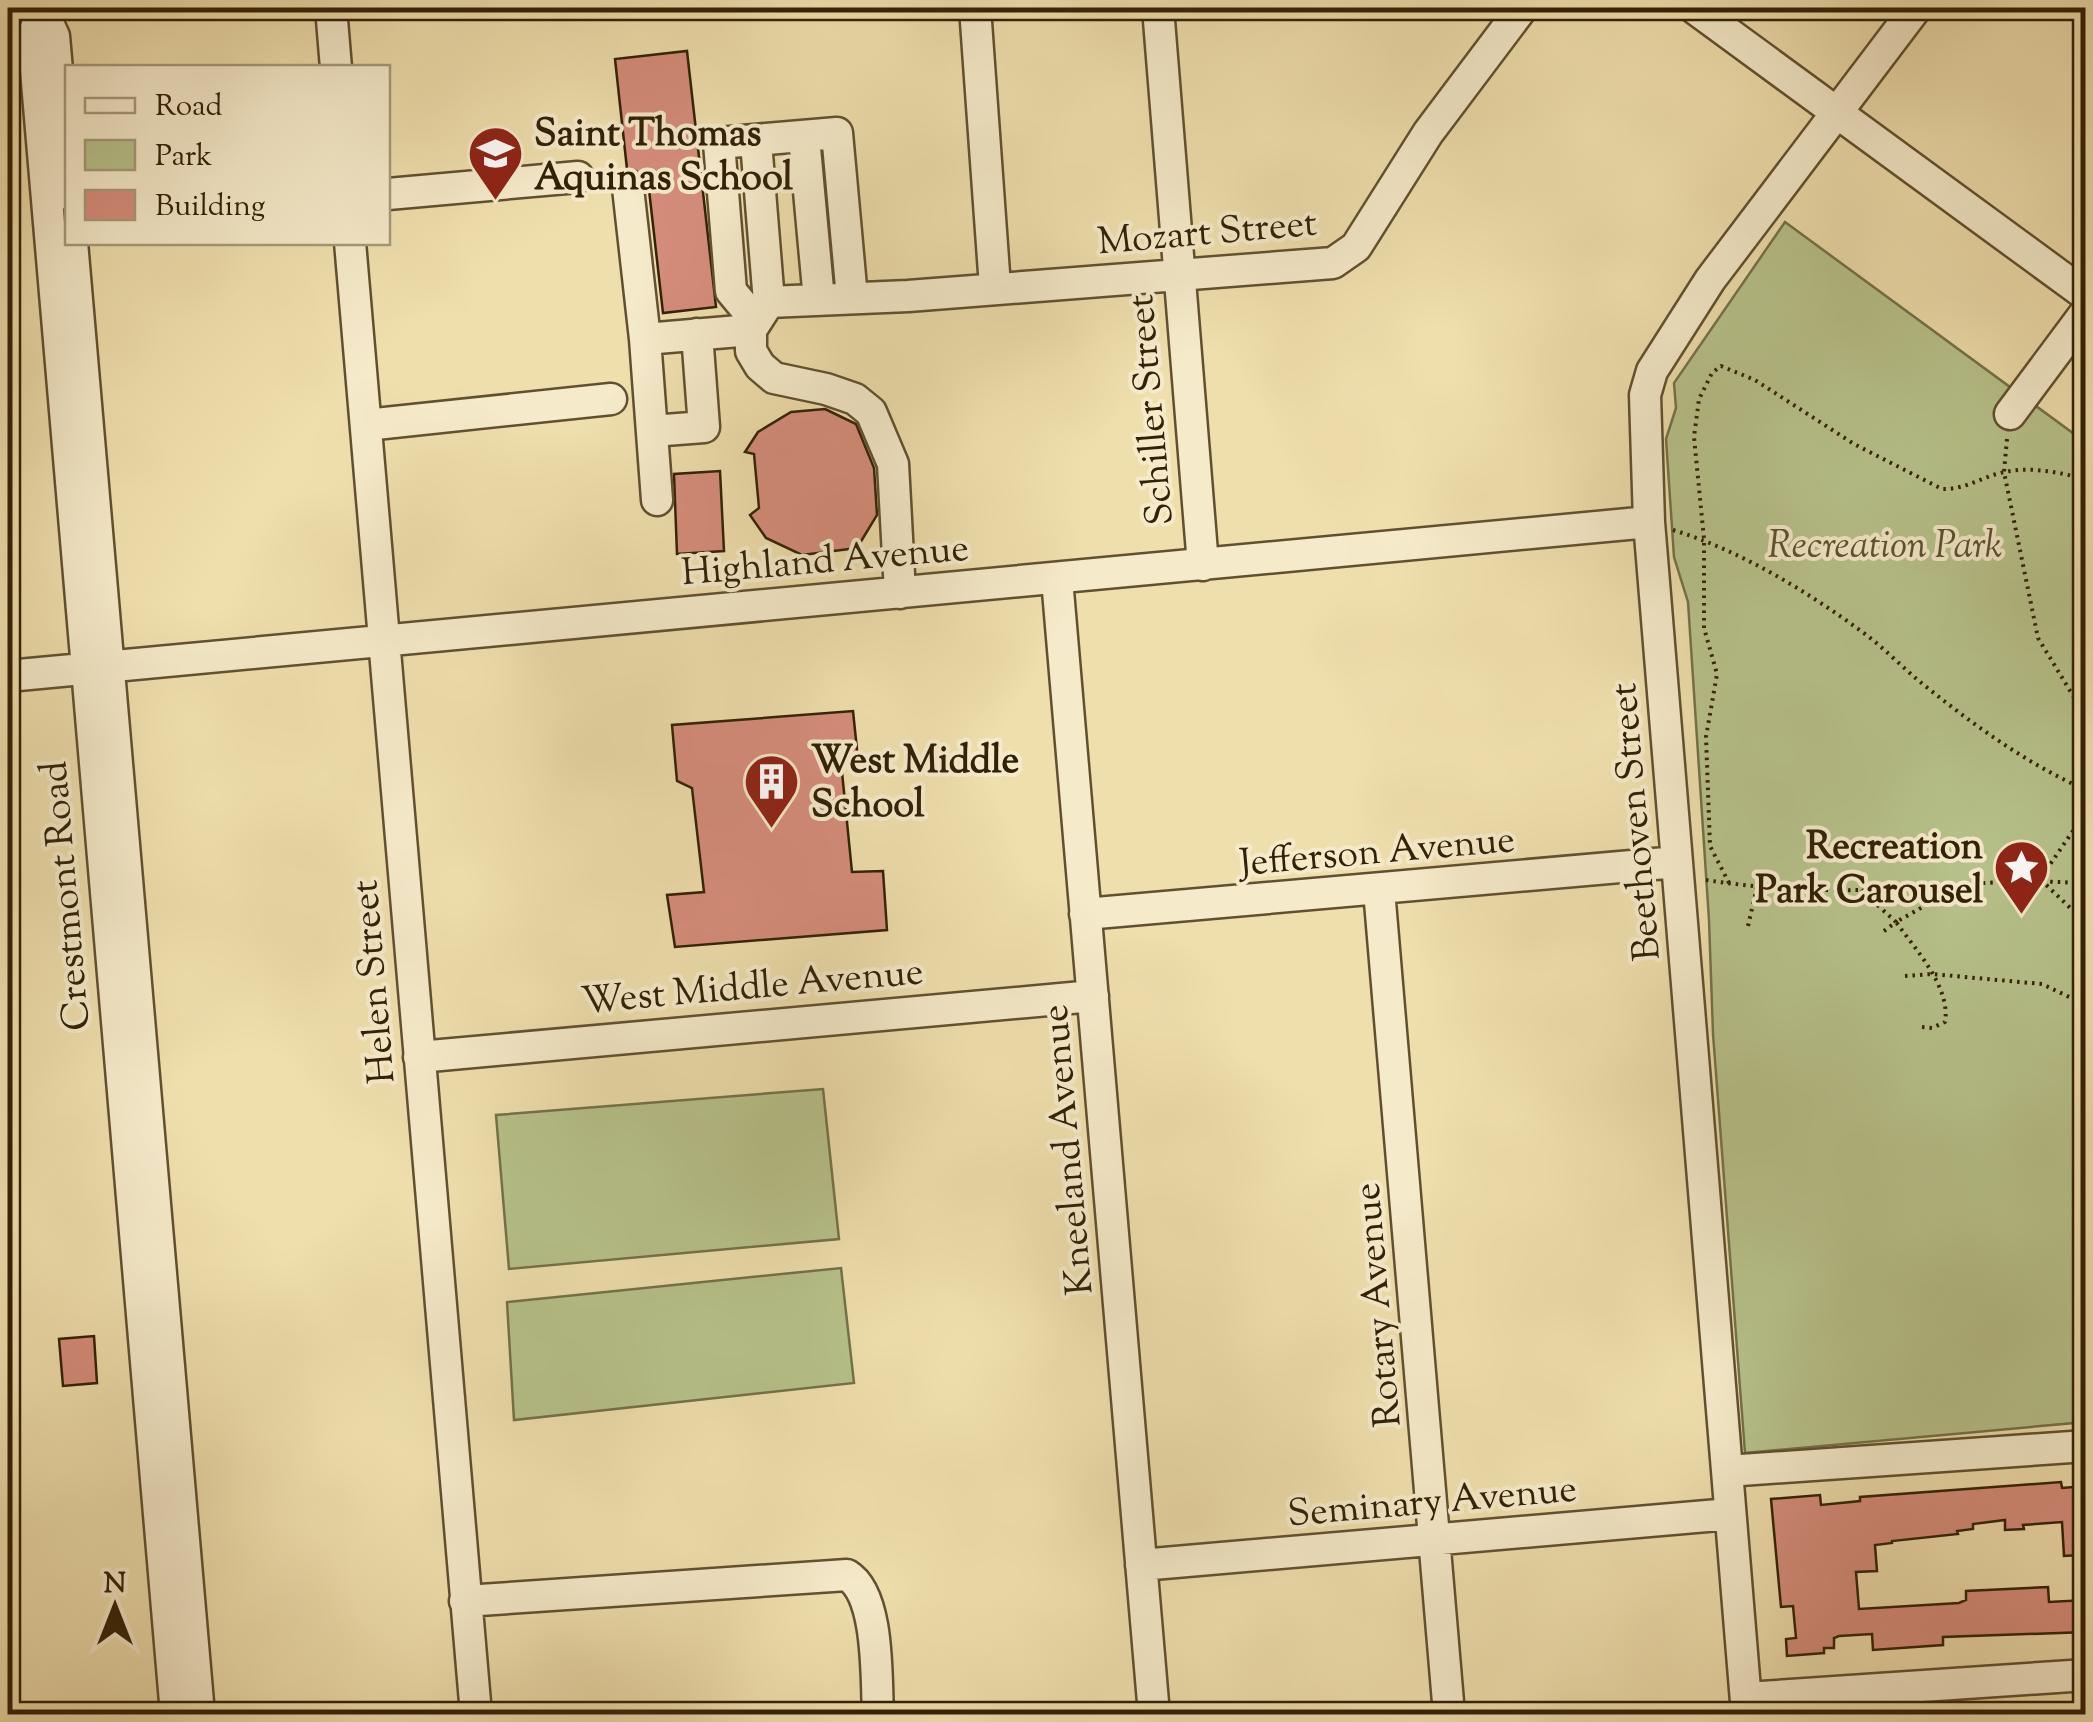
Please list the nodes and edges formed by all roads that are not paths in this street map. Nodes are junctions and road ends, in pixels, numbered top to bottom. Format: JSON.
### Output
{"nodes":[{"id":1,"x":330,"y":8,"type":"edge"},
{"id":2,"x":975,"y":8,"type":"edge"},
{"id":3,"x":1158,"y":8,"type":"edge"},
{"id":4,"x":1522,"y":8,"type":"edge"},
{"id":5,"x":1694,"y":8,"type":"edge"},
{"id":6,"x":1916,"y":8,"type":"edge"},
{"id":7,"x":42,"y":10,"type":"edge"},
{"id":8,"x":336,"y":65,"type":"edge"},
{"id":9,"x":1837,"y":113,"type":"junction"},
{"id":10,"x":804,"y":137,"type":"junction"},
{"id":11,"x":756,"y":142,"type":"junction"},
{"id":12,"x":65,"y":160,"type":"edge"},
{"id":13,"x":578,"y":177,"type":"dead end"},
{"id":14,"x":628,"y":188,"type":"dead end"},
{"id":15,"x":390,"y":194,"type":"edge"},
{"id":16,"x":72,"y":245,"type":"edge"},
{"id":17,"x":350,"y":245,"type":"edge"},
{"id":18,"x":1177,"y":274,"type":"junction"},
{"id":19,"x":995,"y":287,"type":"junction"},
{"id":20,"x":2086,"y":296,"type":"edge"},
{"id":21,"x":852,"y":298,"type":"junction"},
{"id":22,"x":819,"y":300,"type":"junction"},
{"id":23,"x":2086,"y":312,"type":"edge"},
{"id":24,"x":759,"y":317,"type":"junction"},
{"id":25,"x":697,"y":334,"type":"junction"},
{"id":26,"x":645,"y":339,"type":"junction"},
{"id":27,"x":611,"y":398,"type":"dead end"},
{"id":28,"x":2010,"y":414,"type":"road end"},
{"id":29,"x":366,"y":425,"type":"junction"},
{"id":30,"x":652,"y":431,"type":"junction"},
{"id":31,"x":657,"y":500,"type":"dead end"},
{"id":32,"x":1649,"y":522,"type":"junction"},
{"id":33,"x":1203,"y":565,"type":"junction"},
{"id":34,"x":1057,"y":579,"type":"junction"},
{"id":35,"x":900,"y":593,"type":"junction"},
{"id":36,"x":382,"y":638,"type":"junction"},
{"id":37,"x":98,"y":667,"type":"junction"},
{"id":38,"x":8,"y":676,"type":"edge"},
{"id":39,"x":1677,"y":862,"type":"junction"},
{"id":40,"x":1380,"y":890,"type":"junction"},
{"id":41,"x":1085,"y":914,"type":"junction"},
{"id":42,"x":1093,"y":996,"type":"junction"},
{"id":43,"x":419,"y":1058,"type":"junction"},
{"id":44,"x":150,"y":1280,"type":"junction"},
{"id":45,"x":2086,"y":1446,"type":"edge"},
{"id":46,"x":1727,"y":1471,"type":"junction"},
{"id":47,"x":1730,"y":1514,"type":"junction"},
{"id":48,"x":1434,"y":1541,"type":"junction"},
{"id":49,"x":1141,"y":1565,"type":"junction"},
{"id":50,"x":465,"y":1600,"type":"junction"},
{"id":51,"x":2086,"y":1676,"type":"edge"},
{"id":52,"x":1746,"y":1706,"type":"edge"},
{"id":53,"x":176,"y":1714,"type":"edge"},
{"id":54,"x":199,"y":1714,"type":"edge"},
{"id":55,"x":476,"y":1714,"type":"edge"},
{"id":56,"x":878,"y":1714,"type":"edge"},
{"id":57,"x":1154,"y":1714,"type":"edge"},
{"id":58,"x":1449,"y":1714,"type":"edge"}],
"edges":[{"from":1,"to":8,"type":"street"},
{"from":2,"to":19,"type":"street"},
{"from":3,"to":18,"type":"street","name":"Schiller Street"},
{"from":4,"to":18,"type":"street","name":"Mozart Street"},
{"from":5,"to":9,"type":"street"},
{"from":6,"to":9,"type":"street","name":"Beethoven Street"},
{"from":7,"to":12,"type":"street","name":"Crestmont Road"},
{"from":7,"to":37,"type":"street","name":"Crestmont Road"},
{"from":9,"to":20,"type":"street"},
{"from":9,"to":32,"type":"street","name":"Beethoven Street"},
{"from":10,"to":11,"type":"street"},
{"from":10,"to":21,"type":"street"},
{"from":10,"to":22,"type":"street"},
{"from":11,"to":24,"type":"street"},
{"from":11,"to":24,"type":"street"},
{"from":13,"to":15,"type":"street"},
{"from":14,"to":26,"type":"street"},
{"from":16,"to":37,"type":"street","name":"Crestmont Road"},
{"from":17,"to":29,"type":"street","name":"Helen Street"},
{"from":18,"to":19,"type":"street","name":"Mozart Street"},
{"from":18,"to":33,"type":"street","name":"Schiller Street"},
{"from":19,"to":21,"type":"street","name":"Mozart Street"},
{"from":21,"to":22,"type":"street","name":"Mozart Street"},
{"from":22,"to":24,"type":"street","name":"Mozart Street"},
{"from":23,"to":28,"type":"street"},
{"from":24,"to":25,"type":"street","name":"Mozart Street"},
{"from":24,"to":35,"type":"street"},
{"from":25,"to":26,"type":"street","name":"Mozart Street"},
{"from":25,"to":30,"type":"street"},
{"from":26,"to":30,"type":"street"},
{"from":27,"to":29,"type":"street"},
{"from":29,"to":36,"type":"street","name":"Helen Street"},
{"from":30,"to":31,"type":"street"},
{"from":32,"to":33,"type":"street","name":"Highland Avenue"},
{"from":32,"to":39,"type":"street","name":"Beethoven Street"},
{"from":33,"to":34,"type":"street","name":"Highland Avenue"},
{"from":34,"to":35,"type":"street","name":"Highland Avenue"},
{"from":34,"to":41,"type":"street","name":"Kneeland Avenue"},
{"from":35,"to":36,"type":"street","name":"Highland Avenue"},
{"from":36,"to":37,"type":"street","name":"Highland Avenue"},
{"from":36,"to":43,"type":"street","name":"Helen Street"},
{"from":37,"to":38,"type":"street","name":"Highland Avenue"},
{"from":37,"to":44,"type":"street","name":"Crestmont Road"},
{"from":39,"to":40,"type":"street","name":"Jefferson Avenue"},
{"from":39,"to":46,"type":"street","name":"Beethoven Street"},
{"from":40,"to":41,"type":"street","name":"Jefferson Avenue"},
{"from":40,"to":48,"type":"street","name":"Rotary Avenue"},
{"from":41,"to":42,"type":"street","name":"Kneeland Avenue"},
{"from":42,"to":43,"type":"street","name":"West Middle Avenue"},
{"from":42,"to":49,"type":"street","name":"Kneeland Avenue"},
{"from":43,"to":50,"type":"street","name":"Helen Street"},
{"from":44,"to":53,"type":"street","name":"Crestmont Road"},
{"from":44,"to":54,"type":"street","name":"Crestmont Road"},
{"from":45,"to":46,"type":"street"},
{"from":46,"to":47,"type":"street","name":"Beethoven Street"},
{"from":47,"to":48,"type":"street","name":"Seminary Avenue"},
{"from":47,"to":52,"type":"street","name":"Beethoven Street"},
{"from":48,"to":49,"type":"street","name":"Seminary Avenue"},
{"from":48,"to":58,"type":"street","name":"Rotary Avenue"},
{"from":49,"to":57,"type":"street","name":"Kneeland Avenue"},
{"from":50,"to":55,"type":"street","name":"Helen Street"},
{"from":50,"to":56,"type":"street"},
{"from":51,"to":52,"type":"street"}]}
